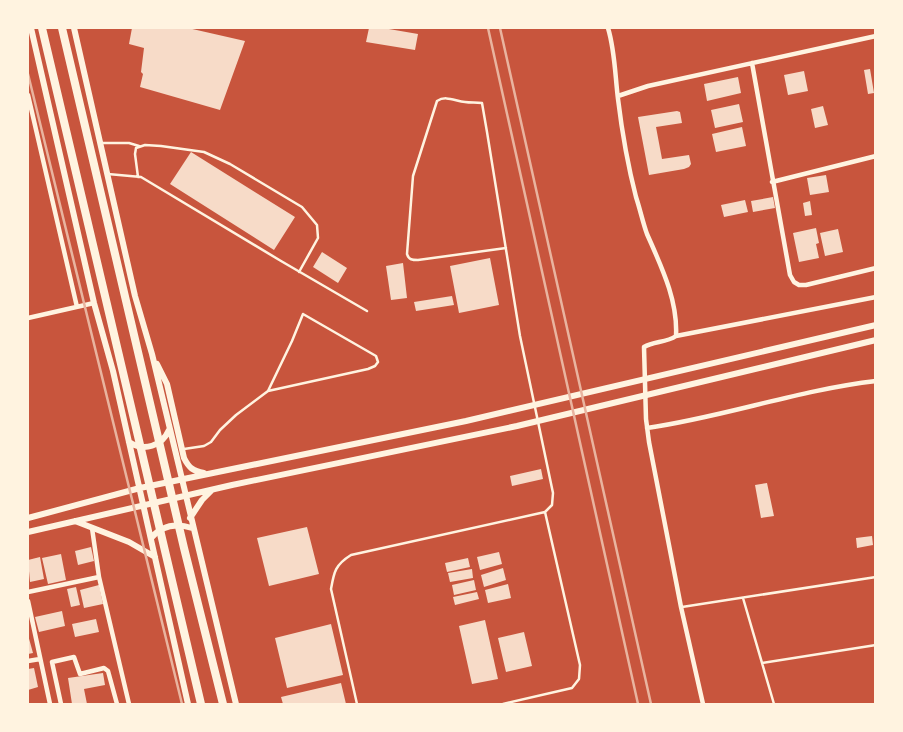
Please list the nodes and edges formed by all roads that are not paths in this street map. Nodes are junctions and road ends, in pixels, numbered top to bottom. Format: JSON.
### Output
{"nodes":[{"id":1,"x":31,"y":28,"type":"edge"},
{"id":2,"x":42,"y":28,"type":"edge"},
{"id":3,"x":62,"y":28,"type":"edge"},
{"id":4,"x":74,"y":28,"type":"edge"},
{"id":5,"x":608,"y":28,"type":"edge"},
{"id":6,"x":876,"y":36,"type":"edge"},
{"id":7,"x":752,"y":63,"type":"junction"},
{"id":8,"x":28,"y":95,"type":"edge"},
{"id":9,"x":618,"y":96,"type":"junction"},
{"id":10,"x":100,"y":143,"type":"junction"},
{"id":11,"x":139,"y":146,"type":"junction"},
{"id":12,"x":876,"y":156,"type":"edge"},
{"id":13,"x":107,"y":174,"type":"junction"},
{"id":14,"x":138,"y":177,"type":"junction"},
{"id":15,"x":772,"y":182,"type":"junction"},
{"id":16,"x":506,"y":248,"type":"junction"},
{"id":17,"x":876,"y":268,"type":"edge"},
{"id":18,"x":299,"y":272,"type":"junction"},
{"id":19,"x":876,"y":297,"type":"edge"},
{"id":20,"x":94,"y":303,"type":"junction"},
{"id":21,"x":77,"y":307,"type":"junction"},
{"id":22,"x":368,"y":311,"type":"dead end"},
{"id":23,"x":28,"y":318,"type":"edge"},
{"id":24,"x":872,"y":326,"type":"edge"},
{"id":25,"x":676,"y":336,"type":"junction"},
{"id":26,"x":872,"y":340,"type":"edge"},
{"id":27,"x":152,"y":354,"type":"junction"},
{"id":28,"x":876,"y":380,"type":"edge"},
{"id":29,"x":268,"y":391,"type":"junction"},
{"id":30,"x":647,"y":428,"type":"junction"},
{"id":31,"x":169,"y":429,"type":"junction"},
{"id":32,"x":129,"y":442,"type":"junction"},
{"id":33,"x":182,"y":450,"type":"junction"},
{"id":34,"x":208,"y":474,"type":"junction"},
{"id":35,"x":181,"y":479,"type":"junction"},
{"id":36,"x":140,"y":488,"type":"junction"},
{"id":37,"x":213,"y":489,"type":"junction"},
{"id":38,"x":185,"y":496,"type":"junction"},
{"id":39,"x":143,"y":506,"type":"junction"},
{"id":40,"x":544,"y":512,"type":"junction"},
{"id":41,"x":28,"y":518,"type":"edge"},
{"id":42,"x":190,"y":518,"type":"junction"},
{"id":43,"x":74,"y":521,"type":"junction"},
{"id":44,"x":92,"y":528,"type":"junction"},
{"id":45,"x":192,"y":528,"type":"junction"},
{"id":46,"x":28,"y":532,"type":"edge"},
{"id":47,"x":151,"y":538,"type":"junction"},
{"id":48,"x":155,"y":557,"type":"junction"},
{"id":49,"x":99,"y":577,"type":"junction"},
{"id":50,"x":876,"y":577,"type":"edge"},
{"id":51,"x":28,"y":592,"type":"edge"},
{"id":52,"x":743,"y":598,"type":"junction"},
{"id":53,"x":28,"y":601,"type":"edge"},
{"id":54,"x":681,"y":607,"type":"junction"},
{"id":55,"x":876,"y":645,"type":"edge"},
{"id":56,"x":40,"y":659,"type":"junction"},
{"id":57,"x":28,"y":661,"type":"edge"},
{"id":58,"x":762,"y":663,"type":"junction"},
{"id":59,"x":127,"y":697,"type":"junction"},
{"id":60,"x":117,"y":702,"type":"edge"},
{"id":61,"x":50,"y":704,"type":"edge"},
{"id":62,"x":60,"y":704,"type":"edge"},
{"id":63,"x":129,"y":704,"type":"edge"},
{"id":64,"x":188,"y":704,"type":"edge"},
{"id":65,"x":201,"y":704,"type":"edge"},
{"id":66,"x":223,"y":704,"type":"edge"},
{"id":67,"x":236,"y":704,"type":"edge"},
{"id":68,"x":357,"y":704,"type":"edge"},
{"id":69,"x":503,"y":704,"type":"edge"},
{"id":70,"x":703,"y":704,"type":"edge"},
{"id":71,"x":774,"y":704,"type":"edge"}],
"edges":[{"from":1,"to":20,"type":"main road"},
{"from":2,"to":65,"type":"highway"},
{"from":3,"to":66,"type":"highway"},
{"from":4,"to":10,"type":"main road"},
{"from":5,"to":9,"type":"street"},
{"from":6,"to":7,"type":"street"},
{"from":7,"to":9,"type":"street"},
{"from":7,"to":15,"type":"street"},
{"from":8,"to":21,"type":"street"},
{"from":9,"to":25,"type":"street"},
{"from":10,"to":11,"type":"lane"},
{"from":10,"to":13,"type":"main road"},
{"from":11,"to":14,"type":"lane"},
{"from":11,"to":18,"type":"lane"},
{"from":12,"to":15,"type":"street"},
{"from":13,"to":14,"type":"lane"},
{"from":13,"to":27,"type":"main road"},
{"from":14,"to":18,"type":"lane"},
{"from":15,"to":17,"type":"street"},
{"from":16,"to":16,"type":"lane"},
{"from":16,"to":40,"type":"lane"},
{"from":18,"to":22,"type":"lane"},
{"from":19,"to":25,"type":"street"},
{"from":20,"to":21,"type":"street"},
{"from":20,"to":32,"type":"main road"},
{"from":21,"to":23,"type":"street"},
{"from":24,"to":34,"type":"main road"},
{"from":25,"to":30,"type":"street"},
{"from":26,"to":37,"type":"main road"},
{"from":27,"to":31,"type":"main road"},
{"from":27,"to":33,"type":"main road"},
{"from":28,"to":30,"type":"street"},
{"from":29,"to":29,"type":"lane"},
{"from":29,"to":33,"type":"lane"},
{"from":30,"to":54,"type":"street"},
{"from":31,"to":32,"type":"main road"},
{"from":31,"to":35,"type":"main road"},
{"from":32,"to":36,"type":"main road"},
{"from":33,"to":34,"type":"main road"},
{"from":34,"to":35,"type":"main road"},
{"from":35,"to":36,"type":"main road"},
{"from":35,"to":38,"type":"main road"},
{"from":36,"to":39,"type":"main road"},
{"from":36,"to":41,"type":"main road"},
{"from":37,"to":38,"type":"main road"},
{"from":37,"to":42,"type":"main road"},
{"from":38,"to":39,"type":"main road"},
{"from":38,"to":42,"type":"main road"},
{"from":39,"to":43,"type":"main road"},
{"from":39,"to":47,"type":"main road"},
{"from":40,"to":68,"type":"lane"},
{"from":40,"to":69,"type":"lane"},
{"from":42,"to":45,"type":"main road"},
{"from":43,"to":44,"type":"main road"},
{"from":43,"to":46,"type":"main road"},
{"from":44,"to":48,"type":"main road"},
{"from":44,"to":49,"type":"street"},
{"from":45,"to":47,"type":"main road"},
{"from":45,"to":67,"type":"main road"},
{"from":47,"to":48,"type":"main road"},
{"from":48,"to":64,"type":"main road"},
{"from":49,"to":51,"type":"street"},
{"from":49,"to":59,"type":"street"},
{"from":50,"to":52,"type":"lane"},
{"from":52,"to":54,"type":"lane"},
{"from":52,"to":58,"type":"lane"},
{"from":53,"to":56,"type":"street"},
{"from":54,"to":70,"type":"street"},
{"from":55,"to":58,"type":"lane"},
{"from":56,"to":57,"type":"street"},
{"from":56,"to":61,"type":"street"},
{"from":58,"to":71,"type":"lane"},
{"from":59,"to":60,"type":"street"},
{"from":59,"to":63,"type":"street"},
{"from":60,"to":62,"type":"street"}]}
